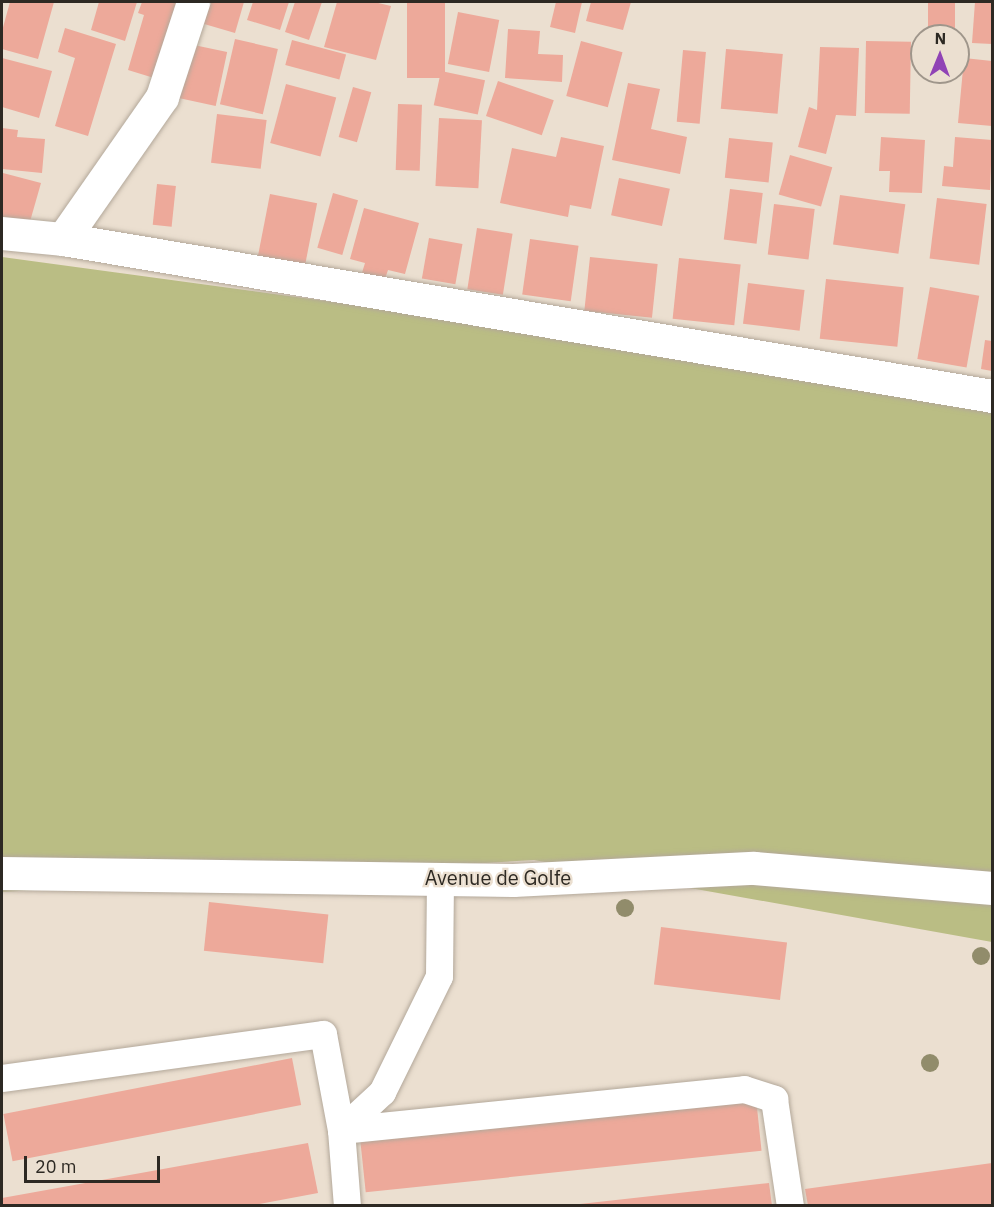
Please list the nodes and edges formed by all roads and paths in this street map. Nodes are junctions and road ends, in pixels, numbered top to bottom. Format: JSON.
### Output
{"nodes":[{"id":1,"x":193,"y":2,"type":"edge"},
{"id":2,"x":2,"y":233,"type":"edge"},
{"id":3,"x":63,"y":239,"type":"junction"},
{"id":4,"x":993,"y":396,"type":"edge"},
{"id":5,"x":2,"y":873,"type":"edge"},
{"id":6,"x":440,"y":878,"type":"junction"},
{"id":7,"x":993,"y":888,"type":"edge"},
{"id":8,"x":2,"y":1078,"type":"edge"},
{"id":9,"x":340,"y":1130,"type":"junction"},
{"id":10,"x":347,"y":1206,"type":"edge"},
{"id":11,"x":790,"y":1206,"type":"edge"}],
"edges":[{"from":1,"to":3,"type":"street"},
{"from":2,"to":3,"type":"street"},
{"from":3,"to":4,"type":"street"},
{"from":5,"to":6,"type":"street","name":"Avenue de Golfe"},
{"from":6,"to":7,"type":"street","name":"Avenue de Golfe"},
{"from":6,"to":9,"type":"lane"},
{"from":8,"to":9,"type":"lane"},
{"from":9,"to":10,"type":"lane"},
{"from":9,"to":11,"type":"lane"}]}
